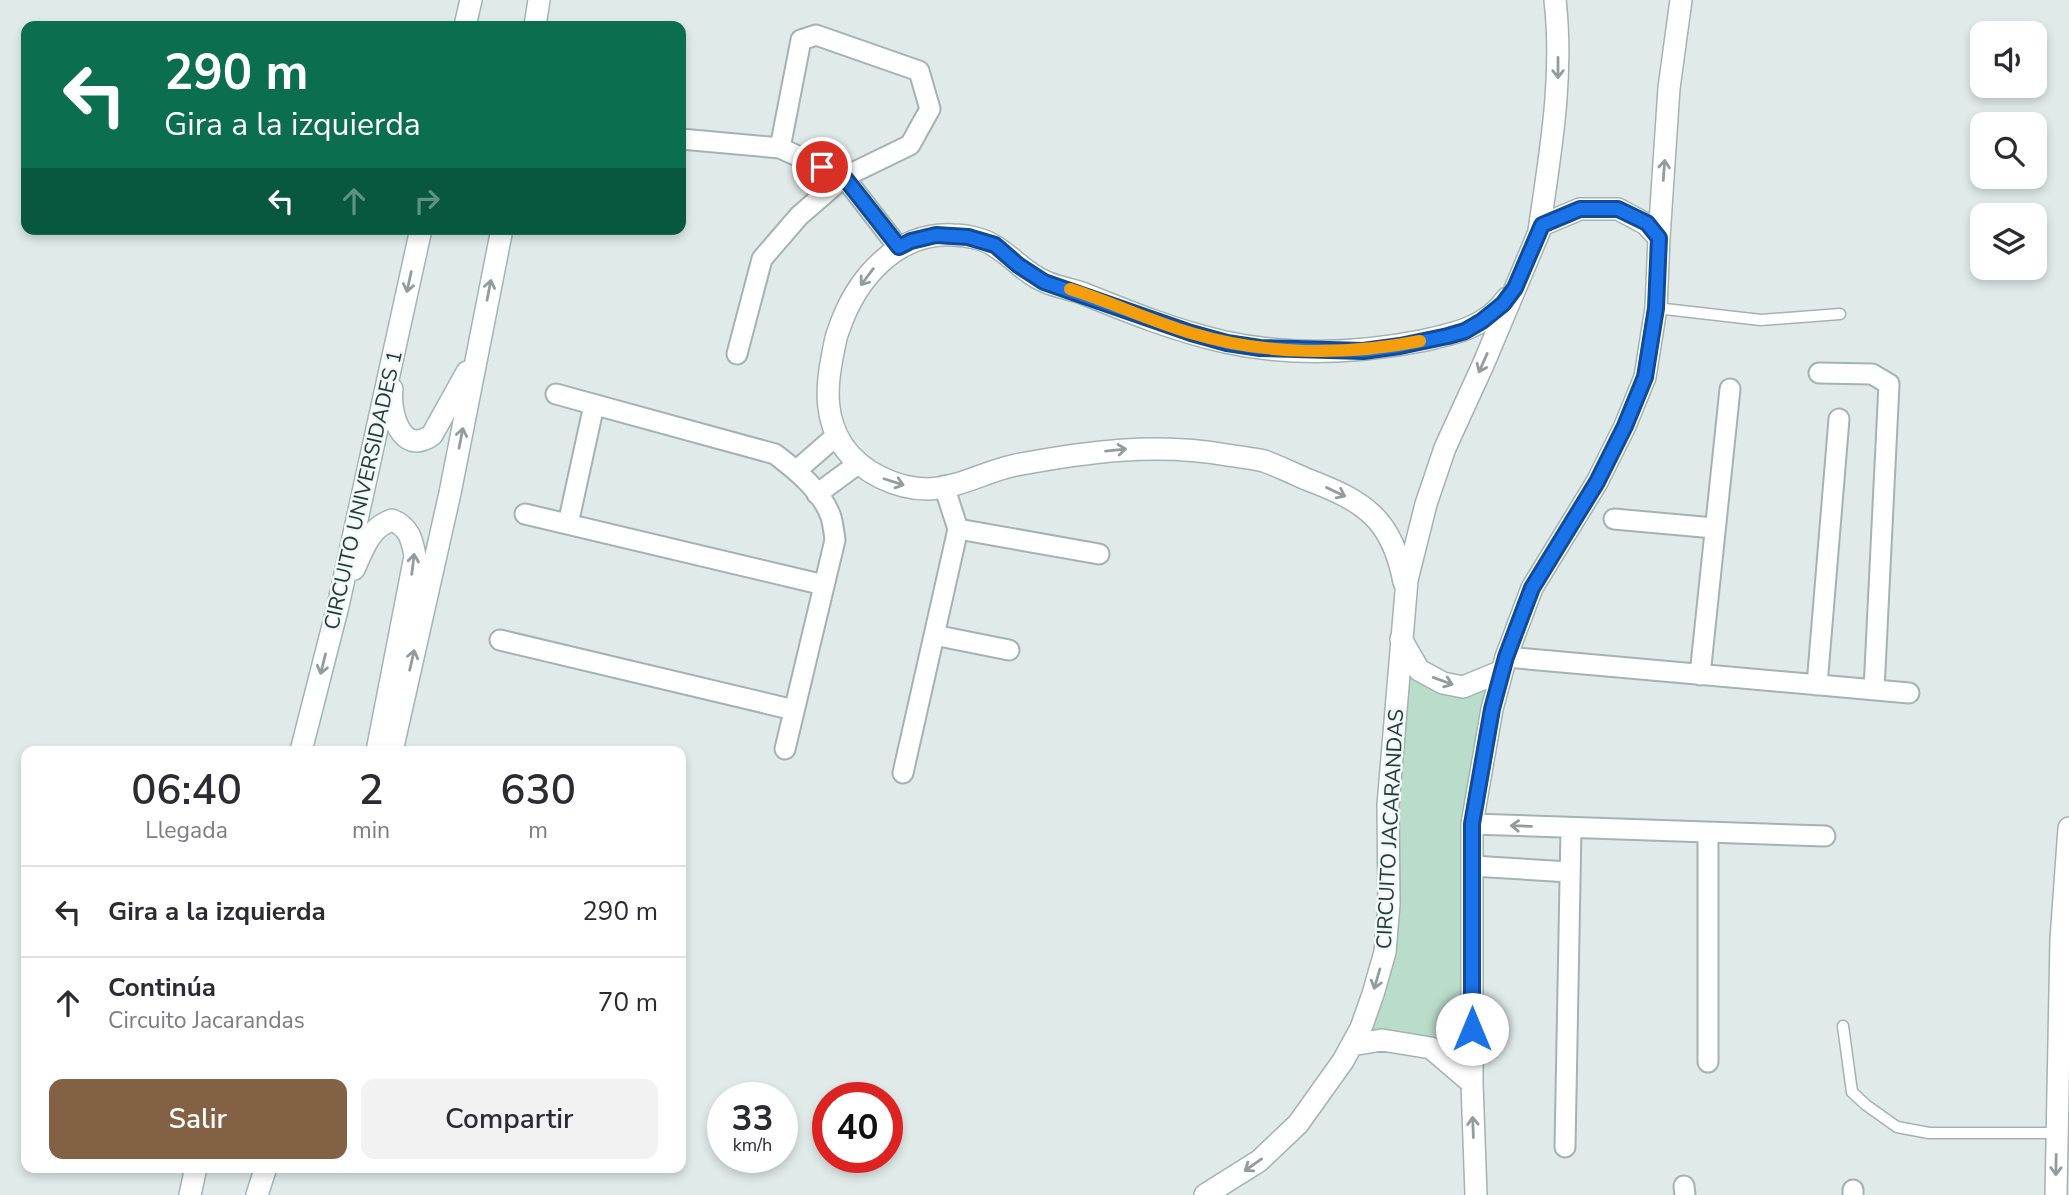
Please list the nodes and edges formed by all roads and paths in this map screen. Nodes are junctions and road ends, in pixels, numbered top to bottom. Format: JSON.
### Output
{"nodes":[{"id":1,"x":471,"y":0,"type":"edge"},
{"id":2,"x":539,"y":0,"type":"edge"},
{"id":3,"x":1555,"y":0,"type":"edge"},
{"id":4,"x":1681,"y":0,"type":"edge"},
{"id":5,"x":467,"y":21,"type":"edge"},
{"id":6,"x":536,"y":21,"type":"edge"},
{"id":7,"x":686,"y":139,"type":"edge"},
{"id":8,"x":780,"y":148,"type":"junction"},
{"id":9,"x":844,"y":177,"type":"junction"},
{"id":10,"x":1539,"y":231,"type":"junction"},
{"id":11,"x":420,"y":235,"type":"edge"},
{"id":12,"x":501,"y":235,"type":"edge"},
{"id":13,"x":1659,"y":238,"type":"junction"},
{"id":14,"x":899,"y":247,"type":"junction"},
{"id":15,"x":1515,"y":288,"type":"junction"},
{"id":16,"x":1656,"y":308,"type":"junction"},
{"id":17,"x":1840,"y":314,"type":"dead end"},
{"id":18,"x":398,"y":334,"type":"junction"},
{"id":19,"x":477,"y":352,"type":"junction"},
{"id":20,"x":737,"y":354,"type":"dead end"},
{"id":21,"x":1819,"y":373,"type":"dead end"},
{"id":22,"x":1730,"y":389,"type":"dead end"},
{"id":23,"x":556,"y":394,"type":"dead end"},
{"id":24,"x":594,"y":405,"type":"junction"},
{"id":25,"x":1839,"y":419,"type":"dead end"},
{"id":26,"x":836,"y":436,"type":"junction"},
{"id":27,"x":859,"y":463,"type":"junction"},
{"id":28,"x":797,"y":471,"type":"junction"},
{"id":29,"x":944,"y":486,"type":"junction"},
{"id":30,"x":817,"y":494,"type":"junction"},
{"id":31,"x":525,"y":514,"type":"dead end"},
{"id":32,"x":1614,"y":519,"type":"dead end"},
{"id":33,"x":568,"y":524,"type":"junction"},
{"id":34,"x":1714,"y":528,"type":"junction"},
{"id":35,"x":958,"y":529,"type":"junction"},
{"id":36,"x":1099,"y":554,"type":"dead end"},
{"id":37,"x":824,"y":585,"type":"junction"},
{"id":38,"x":1406,"y":593,"type":"junction"},
{"id":39,"x":338,"y":606,"type":"junction"},
{"id":40,"x":934,"y":635,"type":"junction"},
{"id":41,"x":1401,"y":639,"type":"junction"},
{"id":42,"x":500,"y":640,"type":"dead end"},
{"id":43,"x":1009,"y":650,"type":"dead end"},
{"id":44,"x":1504,"y":664,"type":"junction"},
{"id":45,"x":1700,"y":675,"type":"junction"},
{"id":46,"x":1817,"y":685,"type":"junction"},
{"id":47,"x":1874,"y":690,"type":"junction"},
{"id":48,"x":1909,"y":693,"type":"dead end"},
{"id":49,"x":794,"y":710,"type":"junction"},
{"id":50,"x":302,"y":746,"type":"edge"},
{"id":51,"x":378,"y":746,"type":"edge"},
{"id":52,"x":393,"y":746,"type":"edge"},
{"id":53,"x":785,"y":749,"type":"dead end"},
{"id":54,"x":903,"y":773,"type":"dead end"},
{"id":55,"x":1472,"y":824,"type":"junction"},
{"id":56,"x":1570,"y":828,"type":"junction"},
{"id":57,"x":2069,"y":828,"type":"edge"},
{"id":58,"x":1708,"y":833,"type":"junction"},
{"id":59,"x":1825,"y":836,"type":"dead end"},
{"id":60,"x":1472,"y":866,"type":"junction"},
{"id":61,"x":1570,"y":872,"type":"junction"},
{"id":62,"x":1843,"y":1026,"type":"dead end"},
{"id":63,"x":1352,"y":1045,"type":"junction"},
{"id":64,"x":1708,"y":1062,"type":"dead end"},
{"id":65,"x":1472,"y":1083,"type":"junction"},
{"id":66,"x":2057,"y":1133,"type":"junction"},
{"id":67,"x":1564,"y":1147,"type":"dead end"},
{"id":68,"x":1474,"y":1156,"type":"junction"},
{"id":69,"x":196,"y":1173,"type":"edge"},
{"id":70,"x":264,"y":1173,"type":"edge"},
{"id":71,"x":190,"y":1195,"type":"edge"},
{"id":72,"x":257,"y":1195,"type":"edge"},
{"id":73,"x":1205,"y":1195,"type":"edge"},
{"id":74,"x":1459,"y":1195,"type":"edge"},
{"id":75,"x":1476,"y":1195,"type":"edge"},
{"id":76,"x":2056,"y":1195,"type":"edge"}],
"edges":[{"from":1,"to":5,"type":"street"},
{"from":2,"to":6,"type":"street"},
{"from":3,"to":10,"type":"street","one_way":true},
{"from":13,"to":4,"type":"street","one_way":true},
{"from":7,"to":8,"type":"street"},
{"from":8,"to":9,"type":"street"},
{"from":8,"to":9,"type":"street"},
{"from":9,"to":14,"type":"street"},
{"from":9,"to":20,"type":"street"},
{"from":10,"to":13,"type":"street"},
{"from":10,"to":15,"type":"street"},
{"from":11,"to":18,"type":"street","name":"CIRCUITO UNIVERSIDADES 1","one_way":true},
{"from":19,"to":12,"type":"street","one_way":true},
{"from":13,"to":16,"type":"street"},
{"from":14,"to":15,"type":"street"},
{"from":14,"to":26,"type":"street","one_way":true},
{"from":15,"to":38,"type":"street","one_way":true},
{"from":16,"to":17,"type":"lane"},
{"from":16,"to":44,"type":"street"},
{"from":18,"to":19,"type":"street"},
{"from":18,"to":39,"type":"street","name":"CIRCUITO UNIVERSIDADES 1"},
{"from":52,"to":19,"type":"street","one_way":true},
{"from":21,"to":47,"type":"street"},
{"from":22,"to":34,"type":"street"},
{"from":23,"to":24,"type":"street"},
{"from":24,"to":28,"type":"street"},
{"from":24,"to":33,"type":"street"},
{"from":25,"to":46,"type":"street"},
{"from":26,"to":27,"type":"street"},
{"from":26,"to":28,"type":"street"},
{"from":27,"to":29,"type":"street","one_way":true},
{"from":27,"to":30,"type":"street"},
{"from":28,"to":30,"type":"street"},
{"from":29,"to":35,"type":"street"},
{"from":29,"to":38,"type":"street","one_way":true},
{"from":30,"to":37,"type":"street"},
{"from":31,"to":33,"type":"street"},
{"from":32,"to":34,"type":"street"},
{"from":33,"to":37,"type":"street"},
{"from":34,"to":45,"type":"street"},
{"from":35,"to":36,"type":"street"},
{"from":35,"to":40,"type":"street"},
{"from":37,"to":49,"type":"street"},
{"from":38,"to":41,"type":"street","name":"CIRCUITO JACARANDAS"},
{"from":39,"to":50,"type":"street","name":"CIRCUITO UNIVERSIDADES 1","one_way":true},
{"from":51,"to":39,"type":"street","one_way":true},
{"from":40,"to":43,"type":"street"},
{"from":40,"to":54,"type":"street"},
{"from":41,"to":44,"type":"street","one_way":true},
{"from":41,"to":63,"type":"street","name":"CIRCUITO JACARANDAS","one_way":true},
{"from":42,"to":49,"type":"street"},
{"from":44,"to":45,"type":"street"},
{"from":44,"to":55,"type":"street"},
{"from":45,"to":46,"type":"street"},
{"from":46,"to":47,"type":"street"},
{"from":47,"to":48,"type":"street"},
{"from":49,"to":53,"type":"street"},
{"from":56,"to":55,"type":"street","one_way":true},
{"from":55,"to":60,"type":"street"},
{"from":56,"to":58,"type":"street"},
{"from":56,"to":61,"type":"street"},
{"from":57,"to":66,"type":"street"},
{"from":58,"to":59,"type":"street"},
{"from":58,"to":64,"type":"street"},
{"from":60,"to":61,"type":"street"},
{"from":60,"to":65,"type":"street"},
{"from":61,"to":67,"type":"street"},
{"from":62,"to":66,"type":"lane"},
{"from":63,"to":65,"type":"street"},
{"from":63,"to":73,"type":"street","name":"CIRCUITO JACARANDAS","one_way":true},
{"from":68,"to":65,"type":"street","one_way":true},
{"from":66,"to":76,"type":"street","one_way":true},
{"from":68,"to":74,"type":"street"},
{"from":68,"to":75,"type":"street"},
{"from":69,"to":71,"type":"street"},
{"from":70,"to":72,"type":"street"}]}
